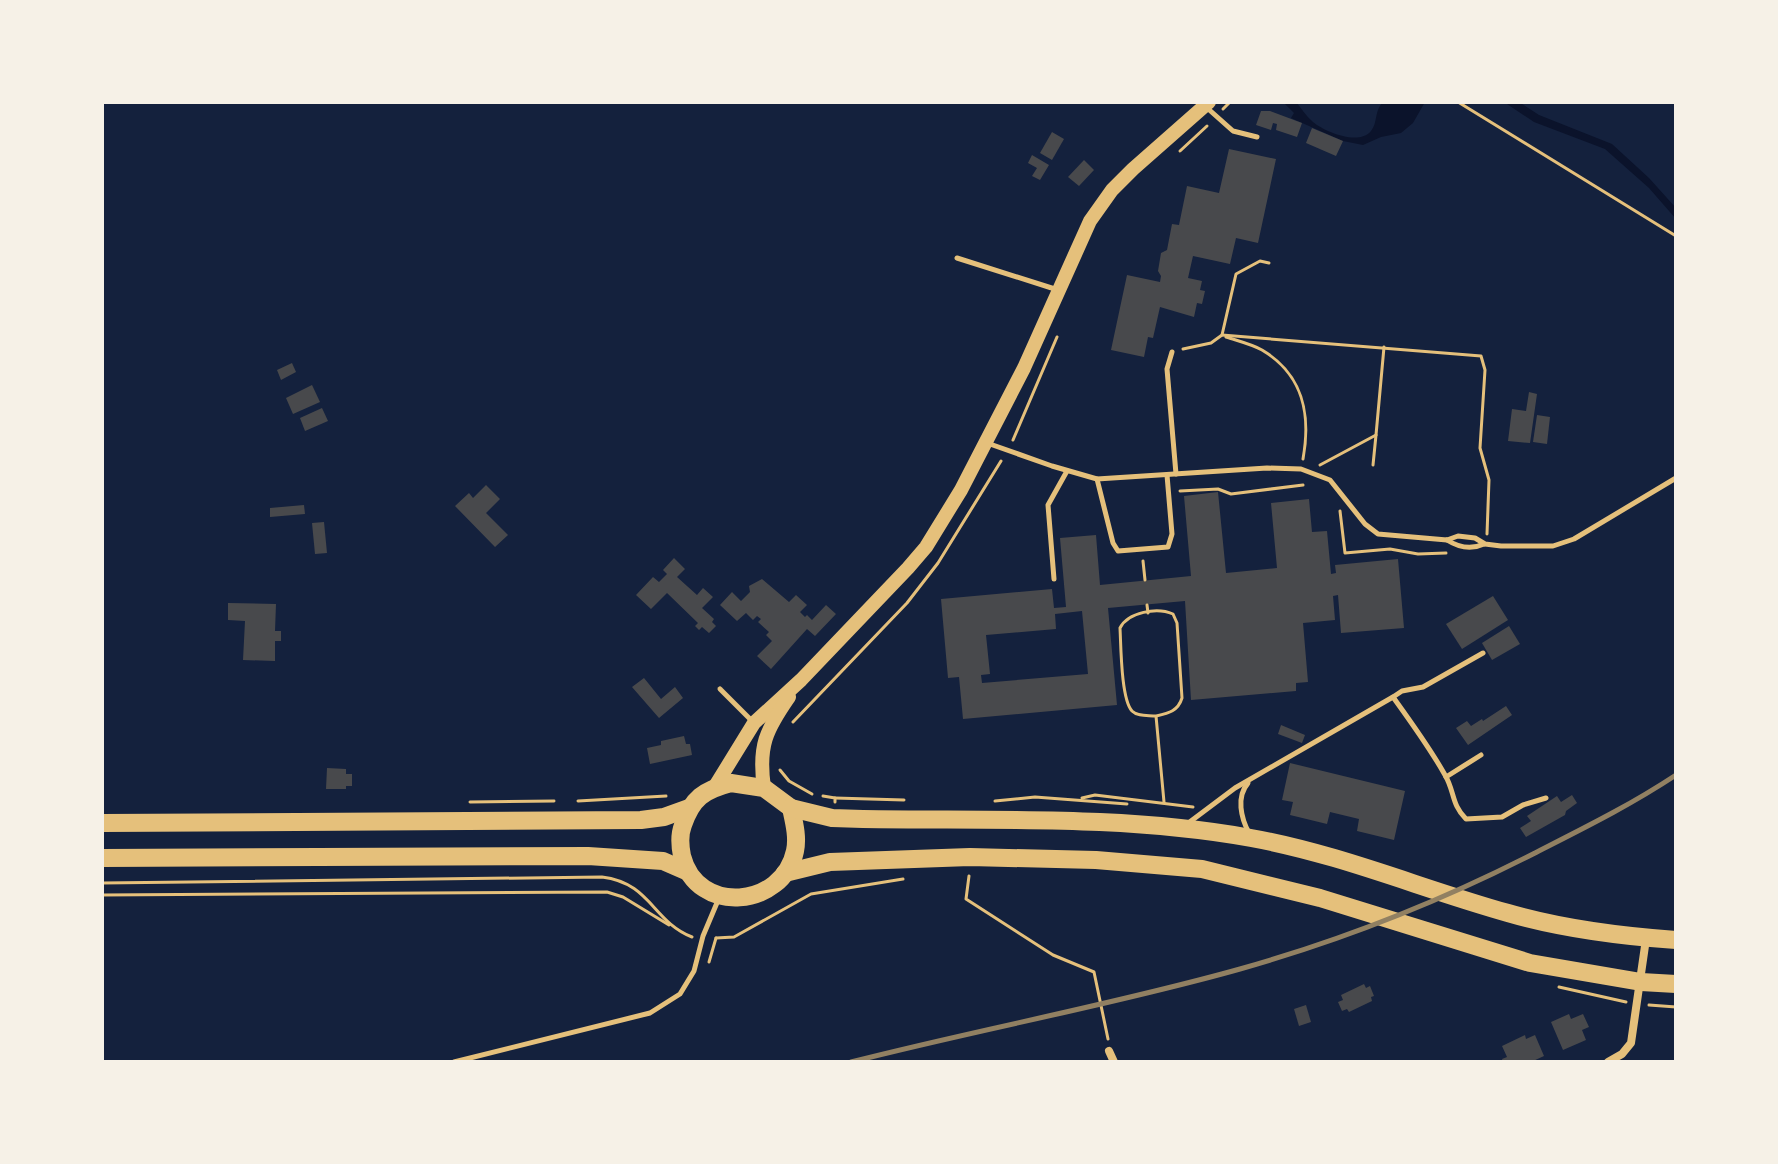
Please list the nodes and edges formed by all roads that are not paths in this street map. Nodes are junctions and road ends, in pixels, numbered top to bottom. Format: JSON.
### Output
{"nodes":[{"id":1,"x":1210,"y":108,"type":"edge"},
{"id":2,"x":1257,"y":137,"type":"dead end"},
{"id":3,"x":957,"y":258,"type":"dead end"},
{"id":4,"x":1058,"y":290,"type":"junction"},
{"id":5,"x":1172,"y":352,"type":"road end"},
{"id":6,"x":986,"y":443,"type":"junction"},
{"id":7,"x":1067,"y":471,"type":"junction"},
{"id":8,"x":1176,"y":474,"type":"junction"},
{"id":9,"x":1167,"y":475,"type":"junction"},
{"id":10,"x":1676,"y":478,"type":"edge"},
{"id":11,"x":1097,"y":479,"type":"junction"},
{"id":12,"x":1447,"y":540,"type":"junction"},
{"id":13,"x":1485,"y":544,"type":"junction"},
{"id":14,"x":1054,"y":579,"type":"dead end"},
{"id":15,"x":1483,"y":653,"type":"dead end"},
{"id":16,"x":801,"y":680,"type":"junction"},
{"id":17,"x":720,"y":689,"type":"dead end"},
{"id":18,"x":1393,"y":697,"type":"junction"},
{"id":19,"x":754,"y":723,"type":"junction"},
{"id":20,"x":1481,"y":755,"type":"dead end"},
{"id":21,"x":1446,"y":777,"type":"junction"},
{"id":22,"x":1251,"y":779,"type":"junction"},
{"id":23,"x":714,"y":788,"type":"junction"},
{"id":24,"x":764,"y":788,"type":"junction"},
{"id":25,"x":1546,"y":798,"type":"dead end"},
{"id":26,"x":689,"y":808,"type":"junction"},
{"id":27,"x":791,"y":808,"type":"junction"},
{"id":28,"x":102,"y":823,"type":"edge"},
{"id":29,"x":1182,"y":827,"type":"junction"},
{"id":30,"x":1252,"y":838,"type":"junction"},
{"id":31,"x":102,"y":858,"type":"edge"},
{"id":32,"x":686,"y":871,"type":"junction"},
{"id":33,"x":785,"y":873,"type":"junction"},
{"id":34,"x":719,"y":897,"type":"junction"},
{"id":35,"x":1646,"y":938,"type":"junction"},
{"id":36,"x":1676,"y":940,"type":"edge"},
{"id":37,"x":1641,"y":982,"type":"junction"},
{"id":38,"x":1676,"y":984,"type":"edge"},
{"id":39,"x":1109,"y":1051,"type":"dead end"},
{"id":40,"x":454,"y":1062,"type":"edge"},
{"id":41,"x":1114,"y":1062,"type":"edge"},
{"id":42,"x":1608,"y":1062,"type":"edge"}],
"edges":[{"from":1,"to":2,"type":"lane"},
{"from":1,"to":4,"type":"main road"},
{"from":3,"to":4,"type":"lane"},
{"from":4,"to":6,"type":"main road"},
{"from":5,"to":8,"type":"lane"},
{"from":6,"to":7,"type":"lane"},
{"from":6,"to":16,"type":"main road"},
{"from":7,"to":11,"type":"lane"},
{"from":7,"to":14,"type":"lane"},
{"from":8,"to":9,"type":"lane"},
{"from":8,"to":12,"type":"lane"},
{"from":9,"to":11,"type":"lane"},
{"from":9,"to":11,"type":"lane"},
{"from":10,"to":13,"type":"lane"},
{"from":12,"to":13,"type":"lane"},
{"from":12,"to":13,"type":"lane"},
{"from":15,"to":18,"type":"lane"},
{"from":16,"to":19,"type":"main road"},
{"from":16,"to":24,"type":"main road"},
{"from":17,"to":19,"type":"lane"},
{"from":18,"to":21,"type":"lane"},
{"from":18,"to":22,"type":"lane"},
{"from":19,"to":23,"type":"main road"},
{"from":20,"to":21,"type":"lane"},
{"from":21,"to":25,"type":"lane"},
{"from":22,"to":29,"type":"lane"},
{"from":22,"to":30,"type":"lane"},
{"from":23,"to":24,"type":"highway"},
{"from":23,"to":26,"type":"highway"},
{"from":24,"to":27,"type":"highway"},
{"from":26,"to":28,"type":"highway"},
{"from":26,"to":32,"type":"highway"},
{"from":27,"to":29,"type":"highway"},
{"from":27,"to":33,"type":"highway"},
{"from":29,"to":30,"type":"highway"},
{"from":30,"to":35,"type":"highway"},
{"from":31,"to":32,"type":"highway"},
{"from":32,"to":34,"type":"highway"},
{"from":33,"to":34,"type":"highway"},
{"from":33,"to":37,"type":"highway"},
{"from":34,"to":40,"type":"lane"},
{"from":35,"to":36,"type":"highway"},
{"from":35,"to":37,"type":"street"},
{"from":37,"to":38,"type":"highway"},
{"from":37,"to":42,"type":"street"},
{"from":39,"to":41,"type":"street"}]}
